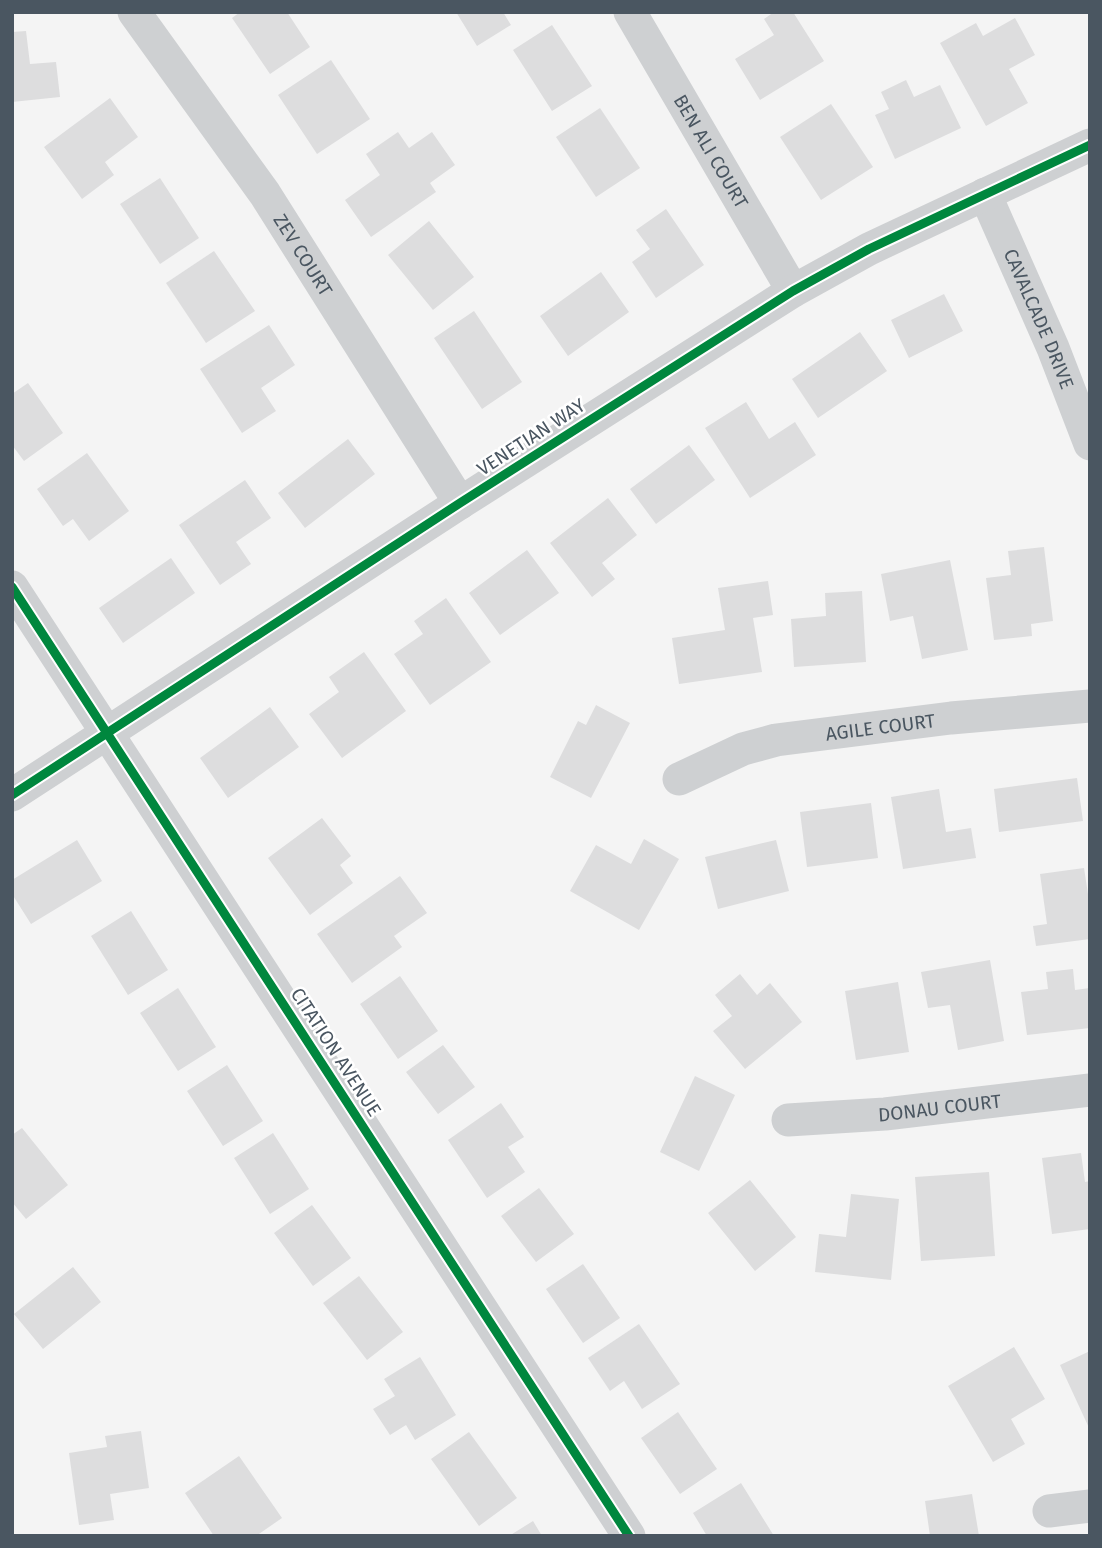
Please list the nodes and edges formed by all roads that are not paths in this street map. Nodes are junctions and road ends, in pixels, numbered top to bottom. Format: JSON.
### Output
{"nodes":[{"id":1,"x":134,"y":12,"type":"edge"},
{"id":2,"x":630,"y":12,"type":"edge"},
{"id":3,"x":1090,"y":145,"type":"edge"},
{"id":4,"x":985,"y":194,"type":"junction"},
{"id":5,"x":793,"y":291,"type":"junction"},
{"id":6,"x":1090,"y":444,"type":"edge"},
{"id":7,"x":460,"y":503,"type":"junction"},
{"id":8,"x":12,"y":587,"type":"edge"},
{"id":9,"x":1090,"y":706,"type":"edge"},
{"id":10,"x":107,"y":732,"type":"junction"},
{"id":11,"x":679,"y":779,"type":"dead end"},
{"id":12,"x":12,"y":796,"type":"edge"},
{"id":13,"x":1090,"y":1090,"type":"edge"},
{"id":14,"x":788,"y":1119,"type":"dead end"},
{"id":15,"x":1090,"y":1506,"type":"edge"},
{"id":16,"x":1049,"y":1511,"type":"dead end"},
{"id":17,"x":629,"y":1536,"type":"edge"}],
"edges":[{"from":1,"to":7,"type":"street","name":"ZEV COURT"},
{"from":2,"to":5,"type":"street","name":"BEN ALI COURT"},
{"from":3,"to":4,"type":"street","name":"VENETIAN WAY"},
{"from":4,"to":5,"type":"street","name":"VENETIAN WAY"},
{"from":4,"to":6,"type":"street","name":"CAVALCADE DRIVE"},
{"from":5,"to":7,"type":"street","name":"VENETIAN WAY"},
{"from":7,"to":10,"type":"street","name":"VENETIAN WAY"},
{"from":8,"to":10,"type":"street","name":"CITATION AVENUE"},
{"from":9,"to":11,"type":"street","name":"AGILE COURT"},
{"from":10,"to":12,"type":"street","name":"VENETIAN WAY"},
{"from":10,"to":17,"type":"street","name":"CITATION AVENUE"},
{"from":13,"to":14,"type":"street","name":"DONAU COURT"},
{"from":15,"to":16,"type":"street"}]}
